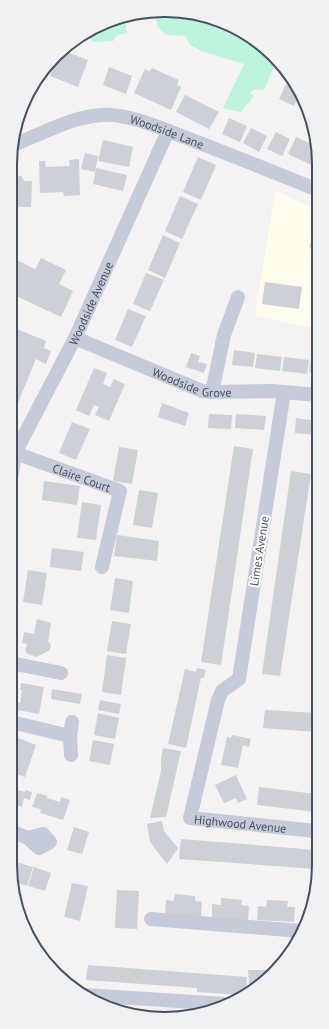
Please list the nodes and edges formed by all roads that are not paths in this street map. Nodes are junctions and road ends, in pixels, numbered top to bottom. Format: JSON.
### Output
{"nodes":[{"id":1,"x":168,"y":131,"type":"junction"},
{"id":2,"x":19,"y":139,"type":"edge"},
{"id":3,"x":312,"y":188,"type":"edge"},
{"id":4,"x":238,"y":297,"type":"dead end"},
{"id":5,"x":75,"y":338,"type":"junction"},
{"id":6,"x":212,"y":392,"type":"junction"},
{"id":7,"x":284,"y":392,"type":"junction"},
{"id":8,"x":312,"y":395,"type":"edge"},
{"id":9,"x":17,"y":449,"type":"edge"},
{"id":10,"x":17,"y":454,"type":"edge"},
{"id":11,"x":102,"y":567,"type":"dead end"},
{"id":12,"x":17,"y":664,"type":"edge"},
{"id":13,"x":61,"y":673,"type":"dead end"},
{"id":14,"x":218,"y":700,"type":"joint"},
{"id":15,"x":72,"y":722,"type":"dead end"},
{"id":16,"x":17,"y":723,"type":"edge"},
{"id":17,"x":70,"y":736,"type":"junction"},
{"id":18,"x":70,"y":755,"type":"dead end"},
{"id":19,"x":312,"y":831,"type":"edge"},
{"id":20,"x":17,"y":834,"type":"edge"},
{"id":21,"x":28,"y":838,"type":"dead end"},
{"id":22,"x":151,"y":918,"type":"dead end"},
{"id":23,"x":297,"y":931,"type":"edge"},
{"id":24,"x":97,"y":996,"type":"edge"},
{"id":25,"x":214,"y":1003,"type":"edge"}],
"edges":[{"from":1,"to":2,"type":"street","name":"Woodside Lane"},
{"from":1,"to":3,"type":"street","name":"Woodside Lane"},
{"from":1,"to":5,"type":"street","name":"Woodside Avenue"},
{"from":4,"to":6,"type":"street"},
{"from":5,"to":6,"type":"street","name":"Woodside Grove"},
{"from":5,"to":9,"type":"street","name":"Woodside Avenue"},
{"from":6,"to":7,"type":"street","name":"Woodside Grove"},
{"from":7,"to":8,"type":"street","name":"Woodside Grove"},
{"from":7,"to":14,"type":"street","name":"Limes Avenue"},
{"from":10,"to":11,"type":"street","name":"Claire Court"},
{"from":12,"to":13,"type":"street"},
{"from":14,"to":19,"type":"street","name":"Highwood Avenue"},
{"from":15,"to":17,"type":"street"},
{"from":16,"to":17,"type":"street"},
{"from":17,"to":18,"type":"street"},
{"from":20,"to":21,"type":"street"},
{"from":22,"to":23,"type":"street"},
{"from":24,"to":25,"type":"street"}]}
